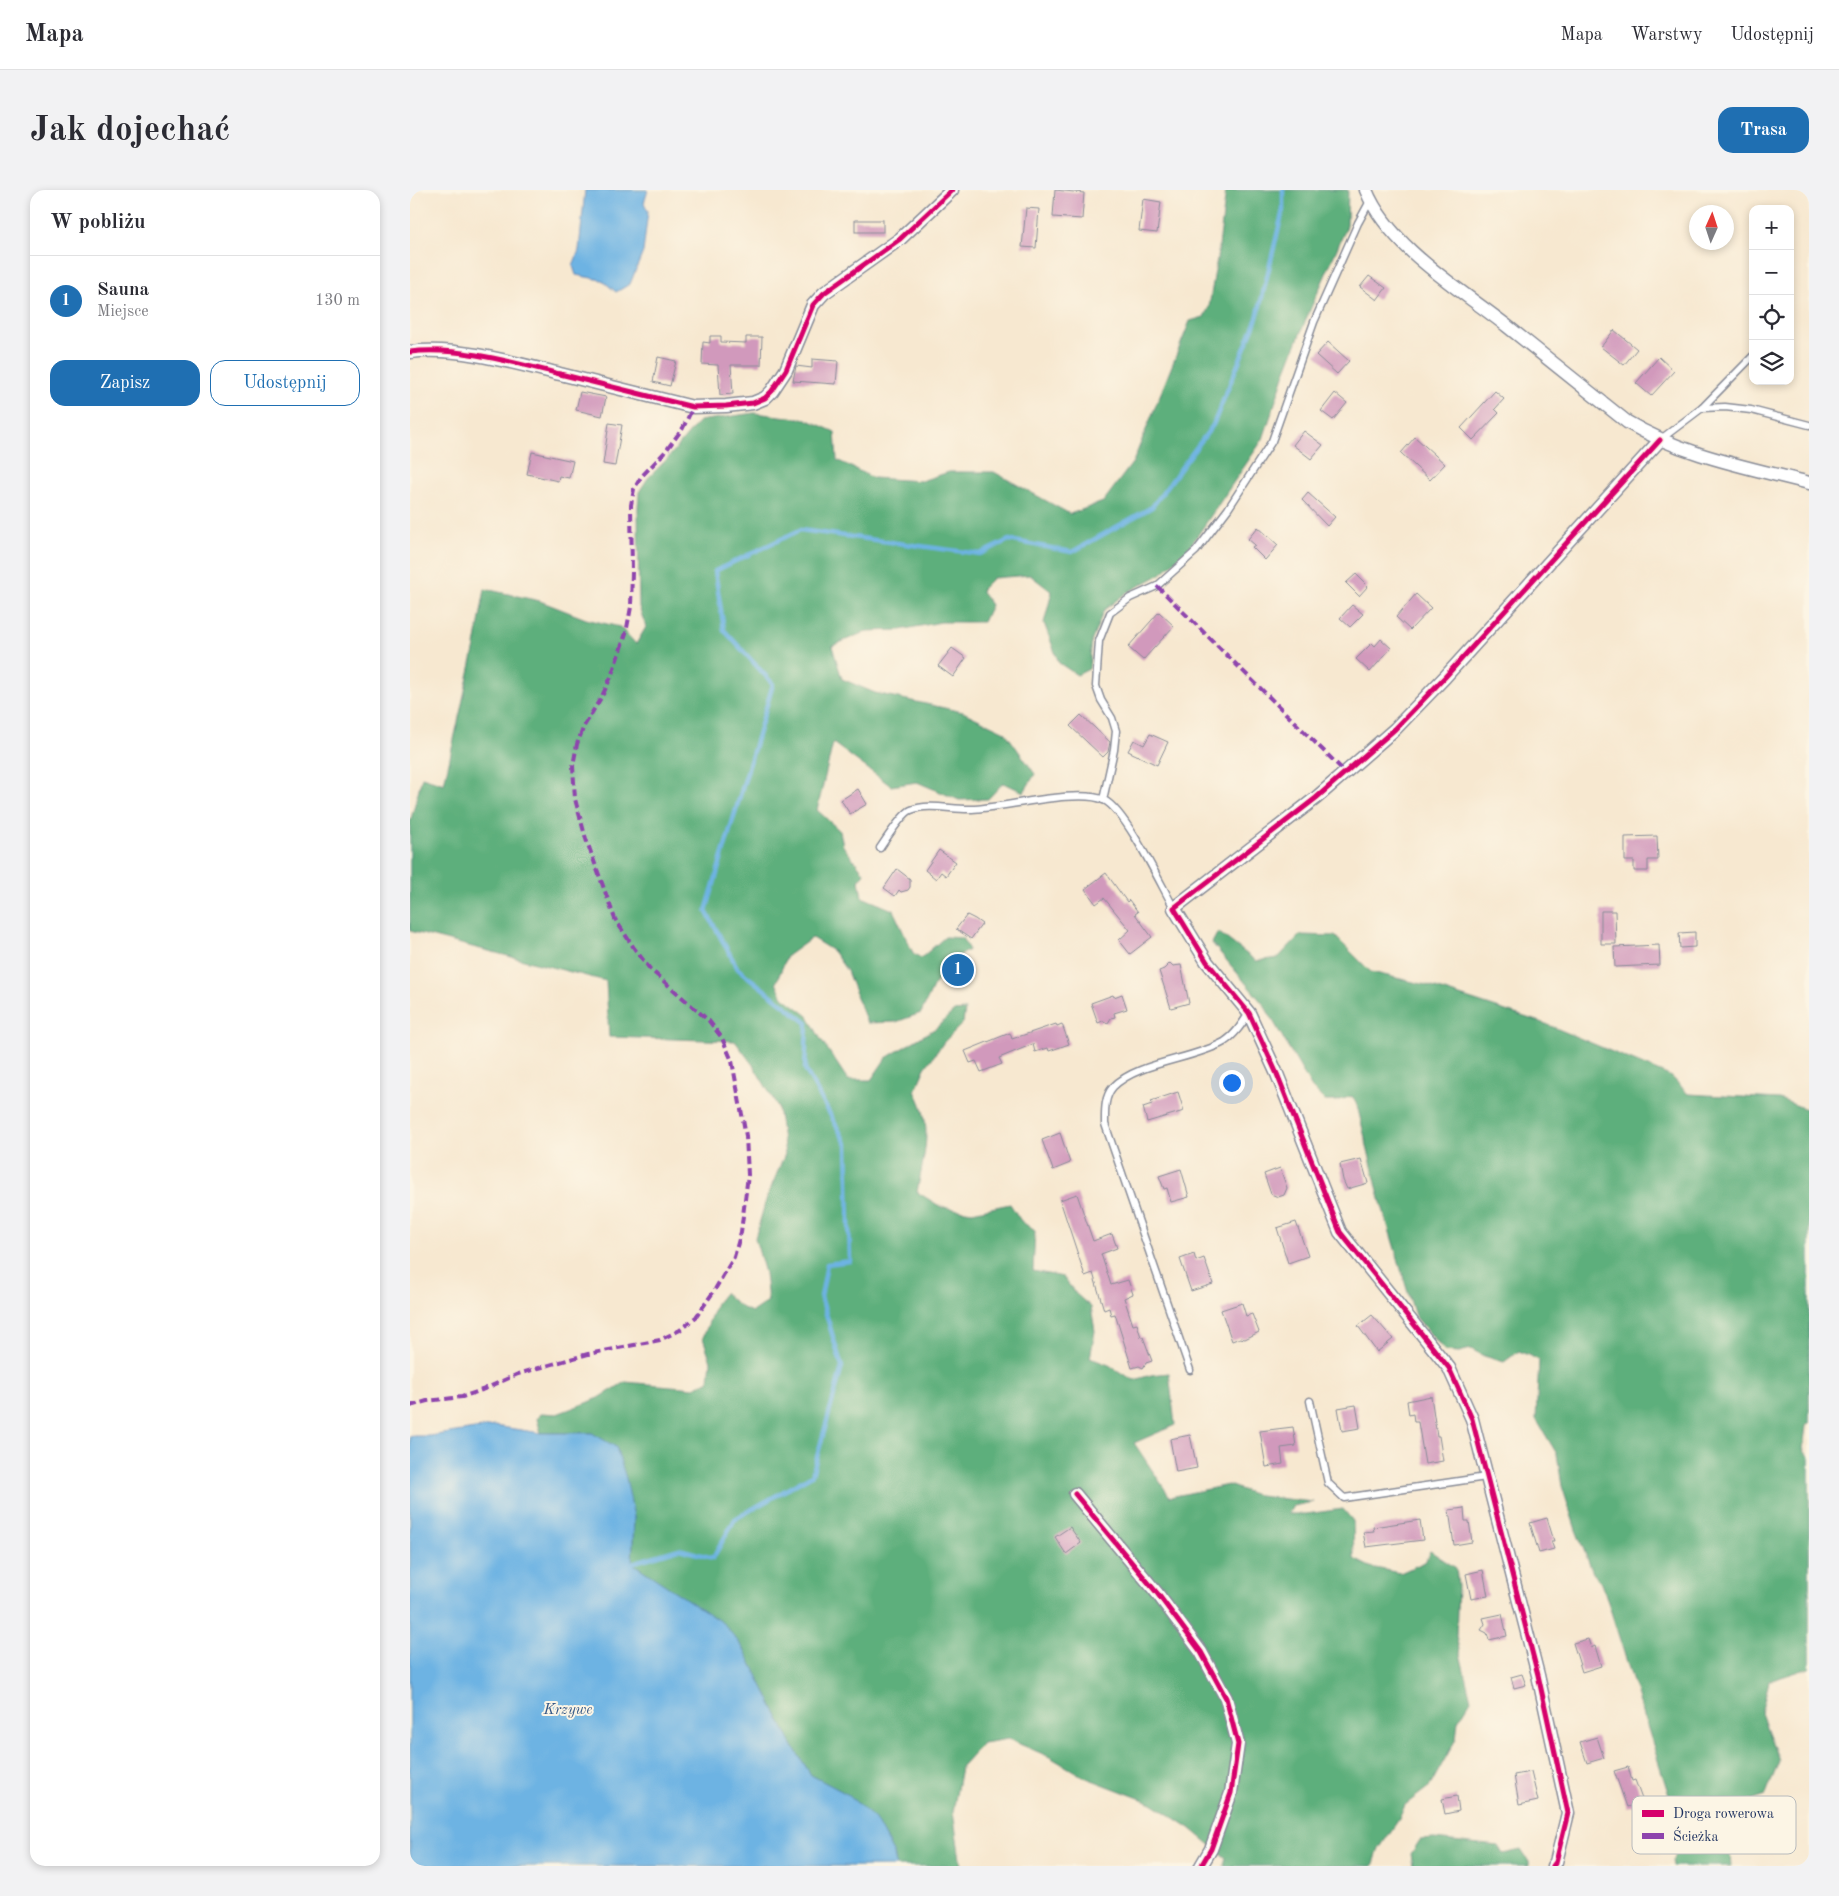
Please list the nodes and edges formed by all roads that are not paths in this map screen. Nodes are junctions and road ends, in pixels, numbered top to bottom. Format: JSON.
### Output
{"nodes":[{"id":1,"x":952,"y":190,"type":"edge"},
{"id":2,"x":1368,"y":196,"type":"edge"},
{"id":3,"x":410,"y":352,"type":"edge"},
{"id":4,"x":1749,"y":360,"type":"edge"},
{"id":5,"x":1702,"y":408,"type":"junction"},
{"id":6,"x":1809,"y":425,"type":"edge"},
{"id":7,"x":1660,"y":440,"type":"junction"},
{"id":8,"x":1809,"y":483,"type":"edge"},
{"id":9,"x":1104,"y":800,"type":"junction"},
{"id":10,"x":880,"y":848,"type":"dead end"},
{"id":11,"x":1174,"y":908,"type":"junction"},
{"id":12,"x":1249,"y":1013,"type":"junction"},
{"id":13,"x":1190,"y":1370,"type":"dead end"},
{"id":14,"x":1310,"y":1401,"type":"dead end"},
{"id":15,"x":1486,"y":1477,"type":"junction"},
{"id":16,"x":1075,"y":1494,"type":"dead end"},
{"id":17,"x":1201,"y":1866,"type":"edge"},
{"id":18,"x":1553,"y":1866,"type":"edge"}],
"edges":[{"from":1,"to":3,"type":"street"},
{"from":2,"to":7,"type":"street"},
{"from":2,"to":9,"type":"lane"},
{"from":4,"to":5,"type":"lane"},
{"from":5,"to":6,"type":"lane"},
{"from":5,"to":7,"type":"lane"},
{"from":7,"to":8,"type":"street"},
{"from":7,"to":11,"type":"street"},
{"from":9,"to":10,"type":"lane"},
{"from":9,"to":11,"type":"lane"},
{"from":11,"to":12,"type":"street"},
{"from":12,"to":13,"type":"lane"},
{"from":12,"to":15,"type":"street"},
{"from":14,"to":15,"type":"lane"},
{"from":15,"to":18,"type":"street"},
{"from":16,"to":17,"type":"street"}]}
